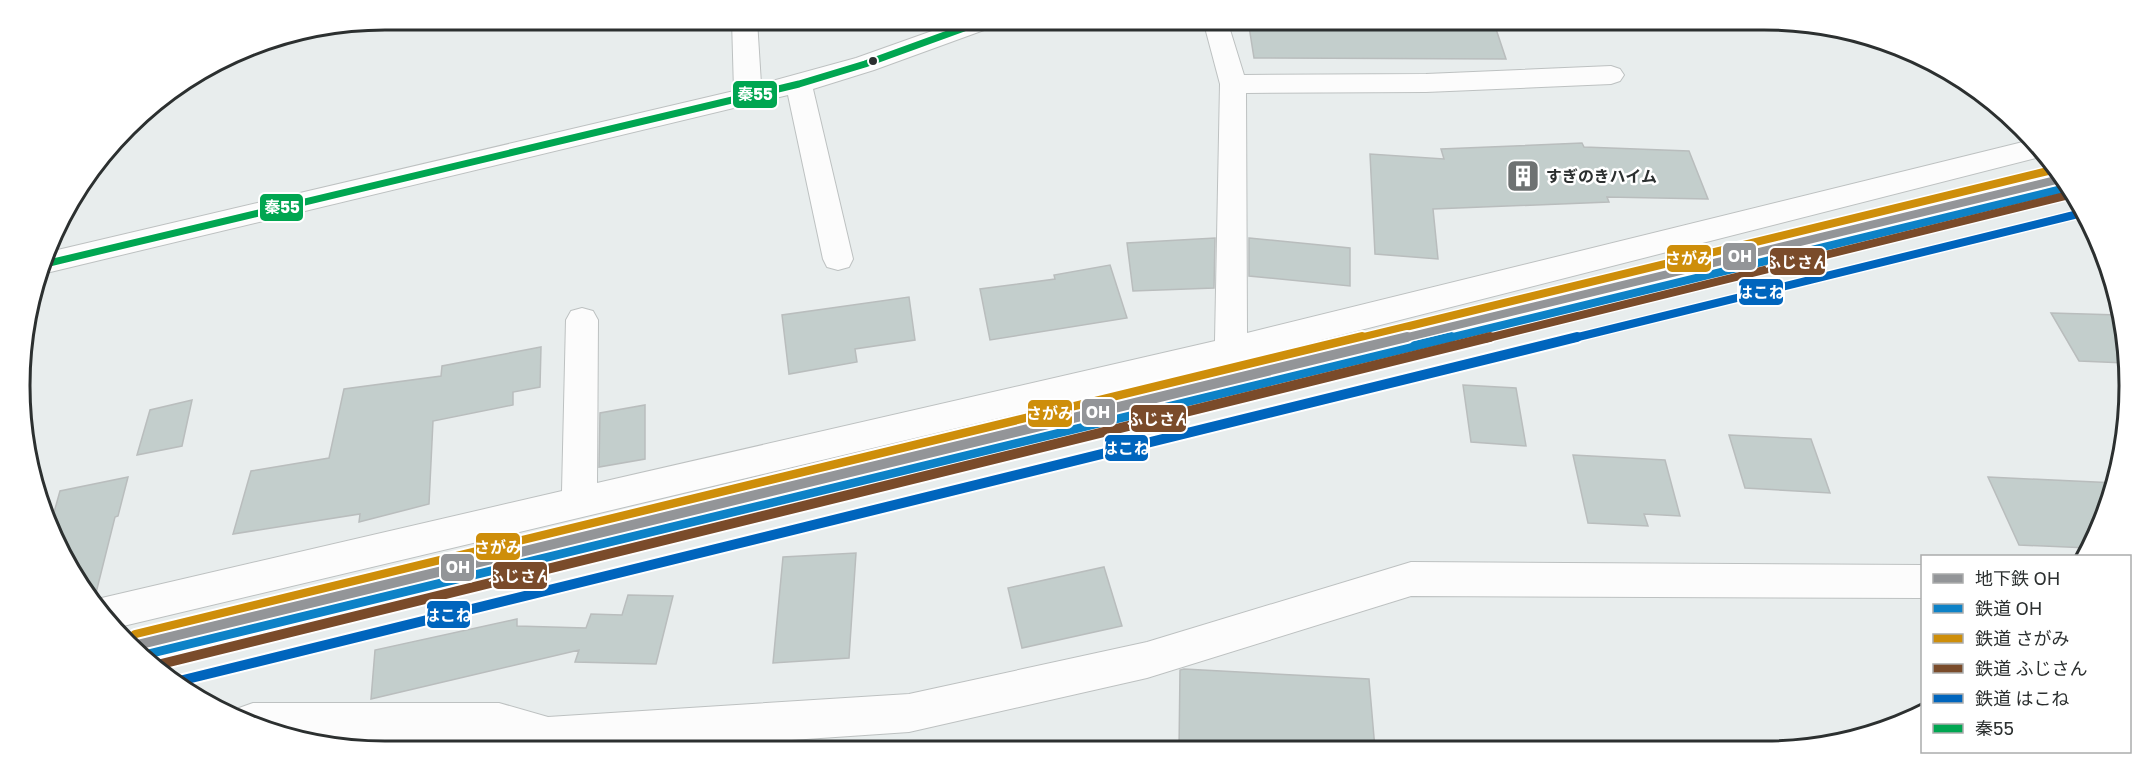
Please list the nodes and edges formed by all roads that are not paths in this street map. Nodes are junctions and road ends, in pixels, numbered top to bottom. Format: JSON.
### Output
{"nodes":[{"id":1,"x":745,"y":30,"type":"edge"},
{"id":2,"x":958,"y":30,"type":"edge"},
{"id":3,"x":1218,"y":30,"type":"edge"},
{"id":4,"x":1611,"y":75,"type":"dead end"},
{"id":5,"x":799,"y":84,"type":"junction"},
{"id":6,"x":1233,"y":84,"type":"junction"},
{"id":7,"x":748,"y":96,"type":"junction"},
{"id":8,"x":2030,"y":150,"type":"edge"},
{"id":9,"x":838,"y":259,"type":"dead end"},
{"id":10,"x":52,"y":262,"type":"edge"},
{"id":11,"x":582,"y":320,"type":"dead end"},
{"id":12,"x":1231,"y":350,"type":"junction"},
{"id":13,"x":579,"y":502,"type":"junction"},
{"id":14,"x":1921,"y":582,"type":"edge"},
{"id":15,"x":111,"y":612,"type":"edge"},
{"id":16,"x":271,"y":722,"type":"edge"}],
"edges":[{"from":1,"to":7,"type":"street"},
{"from":2,"to":5,"type":"street"},
{"from":3,"to":6,"type":"street"},
{"from":4,"to":6,"type":"street"},
{"from":5,"to":7,"type":"street"},
{"from":5,"to":9,"type":"street"},
{"from":6,"to":12,"type":"street"},
{"from":7,"to":10,"type":"street"},
{"from":8,"to":12,"type":"street"},
{"from":11,"to":13,"type":"street"},
{"from":12,"to":13,"type":"street"},
{"from":13,"to":15,"type":"street"},
{"from":14,"to":16,"type":"street"}]}
